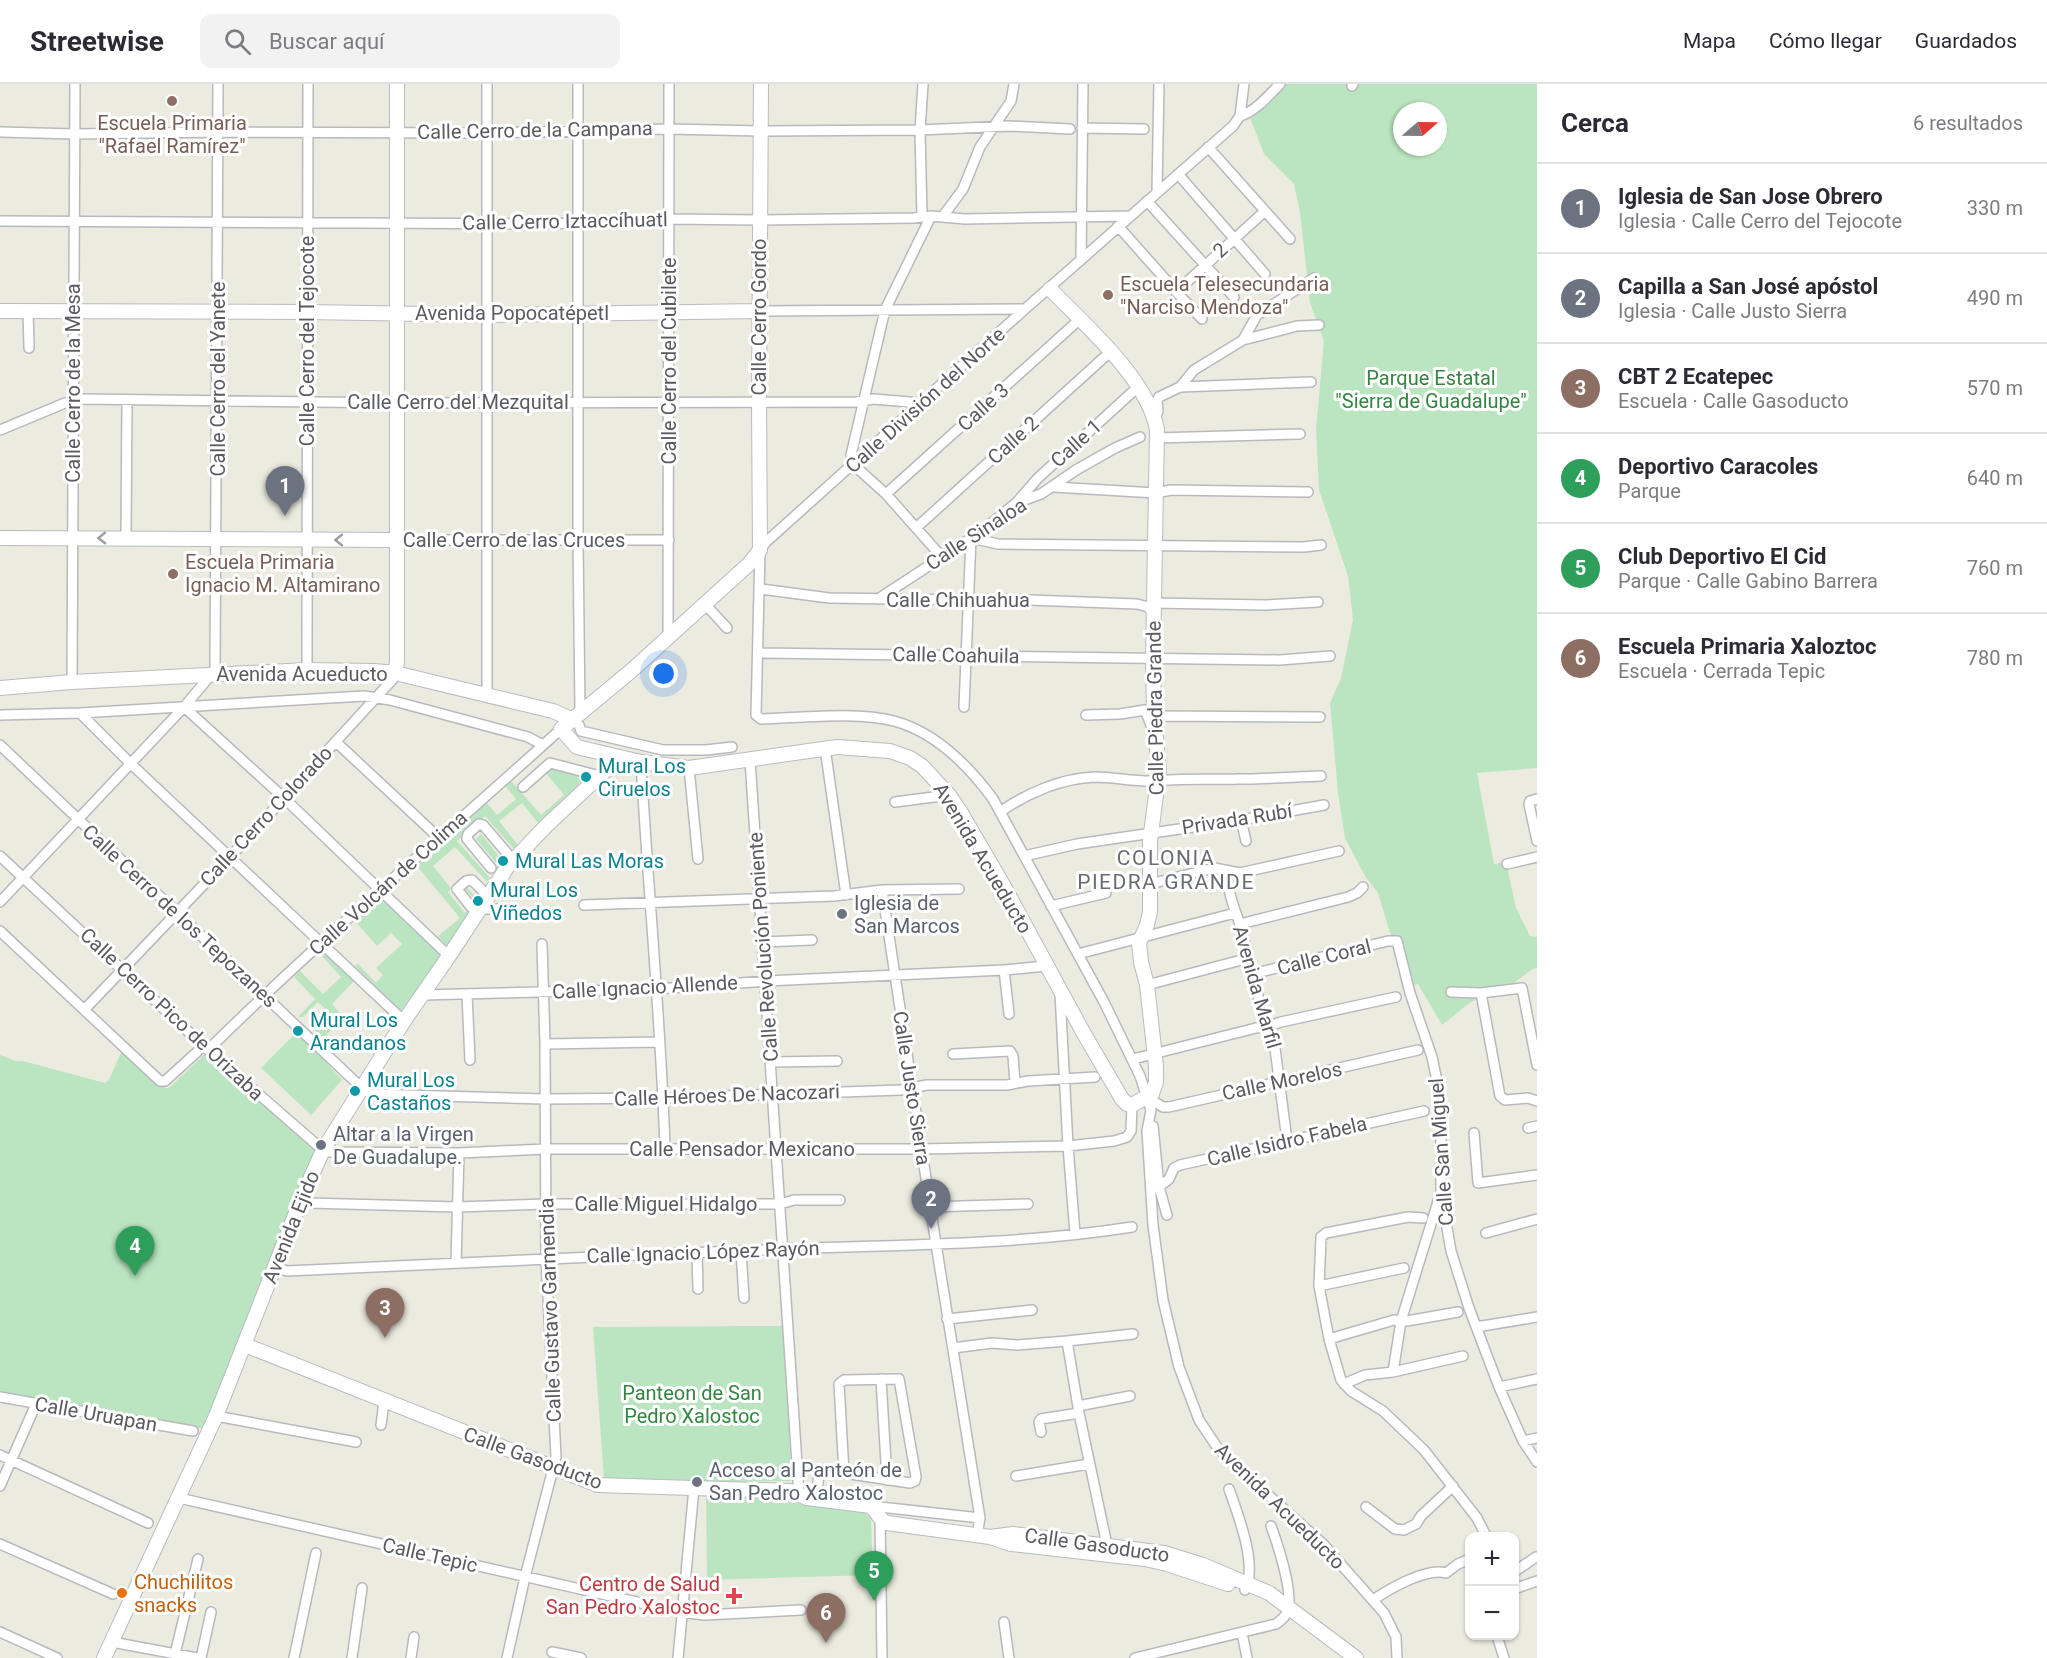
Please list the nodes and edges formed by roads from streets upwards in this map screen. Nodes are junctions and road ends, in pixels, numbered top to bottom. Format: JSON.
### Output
{"nodes":[{"id":1,"x":75,"y":84,"type":"edge"},
{"id":2,"x":218,"y":84,"type":"edge"},
{"id":3,"x":308,"y":84,"type":"edge"},
{"id":4,"x":397,"y":84,"type":"edge"},
{"id":5,"x":487,"y":84,"type":"edge"},
{"id":6,"x":578,"y":84,"type":"edge"},
{"id":7,"x":669,"y":84,"type":"edge"},
{"id":8,"x":761,"y":84,"type":"edge"},
{"id":9,"x":923,"y":84,"type":"edge"},
{"id":10,"x":1014,"y":84,"type":"edge"},
{"id":11,"x":1083,"y":84,"type":"edge"},
{"id":12,"x":1159,"y":84,"type":"edge"},
{"id":13,"x":1244,"y":84,"type":"edge"},
{"id":14,"x":1281,"y":84,"type":"edge"},
{"id":15,"x":1239,"y":116,"type":"junction"},
{"id":16,"x":994,"y":126,"type":"junction"},
{"id":17,"x":1082,"y":128,"type":"junction"},
{"id":18,"x":669,"y":129,"type":"junction"},
{"id":19,"x":1070,"y":129,"type":"dead end"},
{"id":20,"x":1144,"y":129,"type":"dead end"},
{"id":21,"x":920,"y":130,"type":"junction"},
{"id":22,"x":761,"y":131,"type":"junction"},
{"id":23,"x":0,"y":132,"type":"edge"},
{"id":24,"x":218,"y":132,"type":"junction"},
{"id":25,"x":308,"y":132,"type":"junction"},
{"id":26,"x":397,"y":132,"type":"junction"},
{"id":27,"x":579,"y":132,"type":"junction"},
{"id":28,"x":487,"y":133,"type":"junction"},
{"id":29,"x":75,"y":134,"type":"junction"},
{"id":30,"x":1208,"y":147,"type":"junction"},
{"id":31,"x":1178,"y":174,"type":"junction"},
{"id":32,"x":1158,"y":191,"type":"junction"},
{"id":33,"x":1147,"y":201,"type":"junction"},
{"id":34,"x":1265,"y":211,"type":"junction"},
{"id":35,"x":927,"y":216,"type":"junction"},
{"id":36,"x":943,"y":216,"type":"junction"},
{"id":37,"x":1130,"y":216,"type":"junction"},
{"id":38,"x":1081,"y":218,"type":"junction"},
{"id":39,"x":668,"y":219,"type":"junction"},
{"id":40,"x":760,"y":220,"type":"junction"},
{"id":41,"x":0,"y":221,"type":"edge"},
{"id":42,"x":308,"y":222,"type":"junction"},
{"id":43,"x":398,"y":222,"type":"junction"},
{"id":44,"x":578,"y":222,"type":"junction"},
{"id":45,"x":74,"y":223,"type":"junction"},
{"id":46,"x":219,"y":223,"type":"junction"},
{"id":47,"x":487,"y":223,"type":"junction"},
{"id":48,"x":1118,"y":226,"type":"junction"},
{"id":49,"x":1234,"y":237,"type":"junction"},
{"id":50,"x":1290,"y":239,"type":"dead end"},
{"id":51,"x":1081,"y":260,"type":"junction"},
{"id":52,"x":1205,"y":264,"type":"junction"},
{"id":53,"x":1265,"y":274,"type":"dead end"},
{"id":54,"x":1314,"y":278,"type":"dead end"},
{"id":55,"x":1050,"y":289,"type":"junction"},
{"id":56,"x":1176,"y":292,"type":"junction"},
{"id":57,"x":1234,"y":297,"type":"dead end"},
{"id":58,"x":1025,"y":309,"type":"junction"},
{"id":59,"x":28,"y":310,"type":"junction"},
{"id":60,"x":885,"y":310,"type":"junction"},
{"id":61,"x":0,"y":311,"type":"edge"},
{"id":62,"x":73,"y":311,"type":"junction"},
{"id":63,"x":218,"y":312,"type":"junction"},
{"id":64,"x":307,"y":312,"type":"junction"},
{"id":65,"x":397,"y":312,"type":"junction"},
{"id":66,"x":669,"y":312,"type":"junction"},
{"id":67,"x":759,"y":312,"type":"junction"},
{"id":68,"x":579,"y":313,"type":"junction"},
{"id":69,"x":487,"y":315,"type":"junction"},
{"id":70,"x":1080,"y":319,"type":"junction"},
{"id":71,"x":1202,"y":319,"type":"dead end"},
{"id":72,"x":1319,"y":326,"type":"dead end"},
{"id":73,"x":1244,"y":340,"type":"junction"},
{"id":74,"x":28,"y":348,"type":"dead end"},
{"id":75,"x":1110,"y":352,"type":"junction"},
{"id":76,"x":1311,"y":382,"type":"dead end"},
{"id":77,"x":1139,"y":386,"type":"junction"},
{"id":78,"x":1180,"y":387,"type":"junction"},
{"id":79,"x":74,"y":400,"type":"junction"},
{"id":80,"x":127,"y":400,"type":"junction"},
{"id":81,"x":218,"y":401,"type":"junction"},
{"id":82,"x":865,"y":401,"type":"junction"},
{"id":83,"x":307,"y":402,"type":"junction"},
{"id":84,"x":578,"y":402,"type":"junction"},
{"id":85,"x":759,"y":402,"type":"junction"},
{"id":86,"x":398,"y":403,"type":"junction"},
{"id":87,"x":488,"y":403,"type":"junction"},
{"id":88,"x":669,"y":403,"type":"junction"},
{"id":89,"x":921,"y":403,"type":"junction"},
{"id":90,"x":1154,"y":420,"type":"junction"},
{"id":91,"x":0,"y":430,"type":"edge"},
{"id":92,"x":1299,"y":434,"type":"dead end"},
{"id":93,"x":1140,"y":437,"type":"dead end"},
{"id":94,"x":1156,"y":438,"type":"junction"},
{"id":95,"x":854,"y":464,"type":"junction"},
{"id":96,"x":1054,"y":487,"type":"junction"},
{"id":97,"x":1308,"y":492,"type":"dead end"},
{"id":98,"x":1156,"y":493,"type":"junction"},
{"id":99,"x":886,"y":494,"type":"junction"},
{"id":100,"x":1016,"y":503,"type":"junction"},
{"id":101,"x":916,"y":528,"type":"junction"},
{"id":102,"x":126,"y":537,"type":"junction"},
{"id":103,"x":0,"y":538,"type":"edge"},
{"id":104,"x":216,"y":538,"type":"junction"},
{"id":105,"x":971,"y":538,"type":"junction"},
{"id":106,"x":73,"y":539,"type":"junction"},
{"id":107,"x":488,"y":539,"type":"junction"},
{"id":108,"x":306,"y":540,"type":"junction"},
{"id":109,"x":397,"y":540,"type":"junction"},
{"id":110,"x":578,"y":540,"type":"junction"},
{"id":111,"x":669,"y":540,"type":"junction"},
{"id":112,"x":1321,"y":544,"type":"dead end"},
{"id":113,"x":1155,"y":546,"type":"junction"},
{"id":114,"x":760,"y":550,"type":"junction"},
{"id":115,"x":941,"y":556,"type":"junction"},
{"id":116,"x":760,"y":589,"type":"junction"},
{"id":117,"x":877,"y":599,"type":"junction"},
{"id":118,"x":968,"y":600,"type":"junction"},
{"id":119,"x":1318,"y":602,"type":"dead end"},
{"id":120,"x":705,"y":604,"type":"junction"},
{"id":121,"x":1154,"y":608,"type":"junction"},
{"id":122,"x":727,"y":628,"type":"dead end"},
{"id":123,"x":668,"y":638,"type":"junction"},
{"id":124,"x":759,"y":652,"type":"junction"},
{"id":125,"x":966,"y":654,"type":"junction"},
{"id":126,"x":1330,"y":656,"type":"dead end"},
{"id":127,"x":1153,"y":658,"type":"junction"},
{"id":128,"x":307,"y":670,"type":"junction"},
{"id":129,"x":395,"y":673,"type":"junction"},
{"id":130,"x":213,"y":674,"type":"junction"},
{"id":131,"x":72,"y":682,"type":"junction"},
{"id":132,"x":0,"y":688,"type":"edge"},
{"id":133,"x":487,"y":696,"type":"junction"},
{"id":134,"x":375,"y":698,"type":"junction"},
{"id":135,"x":184,"y":707,"type":"junction"},
{"id":136,"x":964,"y":707,"type":"dead end"},
{"id":137,"x":80,"y":713,"type":"junction"},
{"id":138,"x":0,"y":715,"type":"edge"},
{"id":139,"x":1086,"y":715,"type":"dead end"},
{"id":140,"x":1320,"y":717,"type":"dead end"},
{"id":141,"x":571,"y":720,"type":"junction"},
{"id":142,"x":1155,"y":723,"type":"junction"},
{"id":143,"x":336,"y":742,"type":"junction"},
{"id":144,"x":0,"y":745,"type":"edge"},
{"id":145,"x":543,"y":745,"type":"junction"},
{"id":146,"x":732,"y":747,"type":"dead end"},
{"id":147,"x":825,"y":748,"type":"junction"},
{"id":148,"x":620,"y":757,"type":"junction"},
{"id":149,"x":750,"y":760,"type":"junction"},
{"id":150,"x":640,"y":762,"type":"junction"},
{"id":151,"x":130,"y":763,"type":"junction"},
{"id":152,"x":689,"y":768,"type":"junction"},
{"id":153,"x":600,"y":776,"type":"junction"},
{"id":154,"x":1321,"y":776,"type":"dead end"},
{"id":155,"x":1157,"y":780,"type":"junction"},
{"id":156,"x":523,"y":787,"type":"dead end"},
{"id":157,"x":949,"y":795,"type":"junction"},
{"id":158,"x":284,"y":798,"type":"junction"},
{"id":159,"x":1534,"y":800,"type":"edge"},
{"id":160,"x":895,"y":802,"type":"dead end"},
{"id":161,"x":1324,"y":805,"type":"dead end"},
{"id":162,"x":1000,"y":812,"type":"junction"},
{"id":163,"x":77,"y":820,"type":"junction"},
{"id":164,"x":1241,"y":820,"type":"junction"},
{"id":165,"x":1150,"y":833,"type":"junction"},
{"id":166,"x":438,"y":837,"type":"junction"},
{"id":167,"x":1246,"y":841,"type":"dead end"},
{"id":168,"x":1537,"y":841,"type":"edge"},
{"id":169,"x":1339,"y":851,"type":"dead end"},
{"id":170,"x":0,"y":856,"type":"edge"},
{"id":171,"x":1024,"y":856,"type":"junction"},
{"id":172,"x":230,"y":857,"type":"junction"},
{"id":173,"x":1537,"y":857,"type":"edge"},
{"id":174,"x":698,"y":859,"type":"dead end"},
{"id":175,"x":513,"y":860,"type":"junction"},
{"id":176,"x":1507,"y":864,"type":"dead end"},
{"id":177,"x":491,"y":868,"type":"dead end"},
{"id":178,"x":1230,"y":871,"type":"junction"},
{"id":179,"x":23,"y":877,"type":"junction"},
{"id":180,"x":1150,"y":884,"type":"junction"},
{"id":181,"x":1363,"y":887,"type":"dead end"},
{"id":182,"x":380,"y":889,"type":"junction"},
{"id":183,"x":959,"y":889,"type":"dead end"},
{"id":184,"x":882,"y":890,"type":"junction"},
{"id":185,"x":1106,"y":893,"type":"dead end"},
{"id":186,"x":846,"y":895,"type":"junction"},
{"id":187,"x":488,"y":896,"type":"junction"},
{"id":188,"x":759,"y":898,"type":"junction"},
{"id":189,"x":649,"y":901,"type":"junction"},
{"id":190,"x":0,"y":902,"type":"edge"},
{"id":191,"x":584,"y":905,"type":"dead end"},
{"id":192,"x":1051,"y":906,"type":"junction"},
{"id":193,"x":476,"y":908,"type":"junction"},
{"id":194,"x":503,"y":909,"type":"dead end"},
{"id":195,"x":177,"y":911,"type":"junction"},
{"id":196,"x":1235,"y":913,"type":"junction"},
{"id":197,"x":1240,"y":924,"type":"junction"},
{"id":198,"x":0,"y":931,"type":"edge"},
{"id":199,"x":1140,"y":937,"type":"junction"},
{"id":200,"x":1395,"y":939,"type":"joint"},
{"id":201,"x":812,"y":940,"type":"dead end"},
{"id":202,"x":763,"y":942,"type":"junction"},
{"id":203,"x":320,"y":943,"type":"junction"},
{"id":204,"x":542,"y":944,"type":"dead end"},
{"id":205,"x":1078,"y":954,"type":"junction"},
{"id":206,"x":449,"y":956,"type":"junction"},
{"id":207,"x":1249,"y":958,"type":"junction"},
{"id":208,"x":1047,"y":966,"type":"junction"},
{"id":209,"x":122,"y":968,"type":"junction"},
{"id":210,"x":1004,"y":970,"type":"junction"},
{"id":211,"x":1252,"y":974,"type":"junction"},
{"id":212,"x":894,"y":975,"type":"junction"},
{"id":213,"x":765,"y":981,"type":"junction"},
{"id":214,"x":1147,"y":985,"type":"junction"},
{"id":215,"x":657,"y":988,"type":"junction"},
{"id":216,"x":1060,"y":991,"type":"junction"},
{"id":217,"x":544,"y":992,"type":"junction"},
{"id":218,"x":1451,"y":992,"type":"dead end"},
{"id":219,"x":1481,"y":993,"type":"junction"},
{"id":220,"x":264,"y":994,"type":"junction"},
{"id":221,"x":422,"y":995,"type":"junction"},
{"id":222,"x":467,"y":995,"type":"junction"},
{"id":223,"x":1396,"y":997,"type":"dead end"},
{"id":224,"x":84,"y":1010,"type":"junction"},
{"id":225,"x":1009,"y":1014,"type":"dead end"},
{"id":226,"x":404,"y":1021,"type":"junction"},
{"id":227,"x":1269,"y":1026,"type":"junction"},
{"id":228,"x":1535,"y":1037,"type":"edge"},
{"id":229,"x":660,"y":1042,"type":"junction"},
{"id":230,"x":545,"y":1044,"type":"junction"},
{"id":231,"x":208,"y":1050,"type":"junction"},
{"id":232,"x":1418,"y":1050,"type":"dead end"},
{"id":233,"x":1155,"y":1052,"type":"junction"},
{"id":234,"x":197,"y":1053,"type":"dead end"},
{"id":235,"x":953,"y":1054,"type":"dead end"},
{"id":236,"x":1133,"y":1059,"type":"junction"},
{"id":237,"x":470,"y":1060,"type":"dead end"},
{"id":238,"x":837,"y":1061,"type":"dead end"},
{"id":239,"x":772,"y":1062,"type":"junction"},
{"id":240,"x":1537,"y":1065,"type":"edge"},
{"id":241,"x":1095,"y":1077,"type":"dead end"},
{"id":242,"x":1064,"y":1079,"type":"junction"},
{"id":243,"x":1281,"y":1081,"type":"junction"},
{"id":244,"x":1015,"y":1083,"type":"junction"},
{"id":245,"x":361,"y":1087,"type":"junction"},
{"id":246,"x":912,"y":1088,"type":"junction"},
{"id":247,"x":774,"y":1093,"type":"junction"},
{"id":248,"x":664,"y":1098,"type":"junction"},
{"id":249,"x":1148,"y":1098,"type":"junction"},
{"id":250,"x":544,"y":1099,"type":"junction"},
{"id":251,"x":1537,"y":1101,"type":"edge"},
{"id":252,"x":1132,"y":1106,"type":"junction"},
{"id":253,"x":1424,"y":1111,"type":"dead end"},
{"id":254,"x":1151,"y":1114,"type":"junction"},
{"id":255,"x":1474,"y":1133,"type":"dead end"},
{"id":256,"x":1287,"y":1140,"type":"junction"},
{"id":257,"x":1068,"y":1146,"type":"junction"},
{"id":258,"x":545,"y":1149,"type":"junction"},
{"id":259,"x":665,"y":1149,"type":"junction"},
{"id":260,"x":921,"y":1149,"type":"junction"},
{"id":261,"x":323,"y":1150,"type":"junction"},
{"id":262,"x":777,"y":1150,"type":"junction"},
{"id":263,"x":459,"y":1153,"type":"junction"},
{"id":264,"x":1537,"y":1175,"type":"edge"},
{"id":265,"x":1159,"y":1187,"type":"junction"},
{"id":266,"x":1441,"y":1193,"type":"junction"},
{"id":267,"x":301,"y":1200,"type":"junction"},
{"id":268,"x":840,"y":1200,"type":"dead end"},
{"id":269,"x":546,"y":1204,"type":"junction"},
{"id":270,"x":780,"y":1204,"type":"junction"},
{"id":271,"x":1028,"y":1204,"type":"dead end"},
{"id":272,"x":457,"y":1207,"type":"junction"},
{"id":273,"x":930,"y":1207,"type":"junction"},
{"id":274,"x":1167,"y":1215,"type":"dead end"},
{"id":275,"x":1423,"y":1218,"type":"dead end"},
{"id":276,"x":1537,"y":1219,"type":"edge"},
{"id":277,"x":1132,"y":1227,"type":"dead end"},
{"id":278,"x":1485,"y":1233,"type":"dead end"},
{"id":279,"x":1075,"y":1234,"type":"junction"},
{"id":280,"x":936,"y":1244,"type":"junction"},
{"id":281,"x":783,"y":1249,"type":"junction"},
{"id":282,"x":741,"y":1251,"type":"junction"},
{"id":283,"x":697,"y":1253,"type":"junction"},
{"id":284,"x":546,"y":1258,"type":"junction"},
{"id":285,"x":456,"y":1263,"type":"junction"},
{"id":286,"x":275,"y":1267,"type":"junction"},
{"id":287,"x":1404,"y":1268,"type":"dead end"},
{"id":288,"x":1319,"y":1286,"type":"junction"},
{"id":289,"x":698,"y":1289,"type":"dead end"},
{"id":290,"x":744,"y":1298,"type":"dead end"},
{"id":291,"x":1032,"y":1310,"type":"dead end"},
{"id":292,"x":1458,"y":1312,"type":"dead end"},
{"id":293,"x":1537,"y":1317,"type":"edge"},
{"id":294,"x":947,"y":1319,"type":"junction"},
{"id":295,"x":1401,"y":1321,"type":"junction"},
{"id":296,"x":1476,"y":1327,"type":"junction"},
{"id":297,"x":1133,"y":1334,"type":"dead end"},
{"id":298,"x":1329,"y":1339,"type":"junction"},
{"id":299,"x":1067,"y":1341,"type":"junction"},
{"id":300,"x":245,"y":1345,"type":"junction"},
{"id":301,"x":953,"y":1348,"type":"junction"},
{"id":302,"x":1463,"y":1356,"type":"dead end"},
{"id":303,"x":1393,"y":1372,"type":"junction"},
{"id":304,"x":880,"y":1379,"type":"junction"},
{"id":305,"x":1537,"y":1379,"type":"edge"},
{"id":306,"x":1344,"y":1384,"type":"junction"},
{"id":307,"x":1499,"y":1387,"type":"junction"},
{"id":308,"x":1130,"y":1396,"type":"dead end"},
{"id":309,"x":0,"y":1397,"type":"edge"},
{"id":310,"x":384,"y":1402,"type":"junction"},
{"id":311,"x":36,"y":1404,"type":"junction"},
{"id":312,"x":1078,"y":1409,"type":"junction"},
{"id":313,"x":216,"y":1416,"type":"junction"},
{"id":314,"x":381,"y":1425,"type":"dead end"},
{"id":315,"x":193,"y":1431,"type":"dead end"},
{"id":316,"x":1041,"y":1432,"type":"dead end"},
{"id":317,"x":1537,"y":1438,"type":"edge"},
{"id":318,"x":1523,"y":1441,"type":"junction"},
{"id":319,"x":356,"y":1442,"type":"dead end"},
{"id":320,"x":0,"y":1455,"type":"edge"},
{"id":321,"x":11,"y":1460,"type":"junction"},
{"id":322,"x":1537,"y":1462,"type":"edge"},
{"id":323,"x":1089,"y":1464,"type":"junction"},
{"id":324,"x":554,"y":1468,"type":"junction"},
{"id":325,"x":844,"y":1473,"type":"junction"},
{"id":326,"x":1016,"y":1476,"type":"dead end"},
{"id":327,"x":887,"y":1480,"type":"junction"},
{"id":328,"x":0,"y":1486,"type":"edge"},
{"id":329,"x":1453,"y":1486,"type":"junction"},
{"id":330,"x":694,"y":1488,"type":"junction"},
{"id":331,"x":1229,"y":1489,"type":"dead end"},
{"id":332,"x":799,"y":1494,"type":"junction"},
{"id":333,"x":178,"y":1498,"type":"junction"},
{"id":334,"x":816,"y":1498,"type":"junction"},
{"id":335,"x":1366,"y":1507,"type":"dead end"},
{"id":336,"x":877,"y":1510,"type":"junction"},
{"id":337,"x":980,"y":1518,"type":"junction"},
{"id":338,"x":148,"y":1523,"type":"dead end"},
{"id":339,"x":1271,"y":1526,"type":"dead end"},
{"id":340,"x":1484,"y":1532,"type":"edge"},
{"id":341,"x":983,"y":1536,"type":"junction"},
{"id":342,"x":0,"y":1544,"type":"edge"},
{"id":343,"x":1108,"y":1550,"type":"junction"},
{"id":344,"x":316,"y":1552,"type":"dead end"},
{"id":345,"x":1536,"y":1557,"type":"edge"},
{"id":346,"x":198,"y":1559,"type":"dead end"},
{"id":347,"x":1465,"y":1561,"type":"edge"},
{"id":348,"x":1519,"y":1569,"type":"edge"},
{"id":349,"x":525,"y":1577,"type":"junction"},
{"id":350,"x":1537,"y":1581,"type":"edge"},
{"id":351,"x":1246,"y":1586,"type":"junction"},
{"id":352,"x":362,"y":1588,"type":"dead end"},
{"id":353,"x":1519,"y":1588,"type":"edge"},
{"id":354,"x":113,"y":1594,"type":"dead end"},
{"id":355,"x":1373,"y":1600,"type":"junction"},
{"id":356,"x":801,"y":1610,"type":"dead end"},
{"id":357,"x":1288,"y":1610,"type":"junction"},
{"id":358,"x":211,"y":1612,"type":"dead end"},
{"id":359,"x":681,"y":1612,"type":"junction"},
{"id":360,"x":1004,"y":1622,"type":"dead end"},
{"id":361,"x":0,"y":1632,"type":"edge"},
{"id":362,"x":1242,"y":1633,"type":"junction"},
{"id":363,"x":414,"y":1637,"type":"dead end"},
{"id":364,"x":1499,"y":1640,"type":"edge"},
{"id":365,"x":112,"y":1642,"type":"junction"},
{"id":366,"x":552,"y":1652,"type":"dead end"},
{"id":367,"x":175,"y":1654,"type":"junction"},
{"id":368,"x":57,"y":1658,"type":"edge"},
{"id":369,"x":104,"y":1658,"type":"edge"},
{"id":370,"x":199,"y":1658,"type":"edge"},
{"id":371,"x":294,"y":1658,"type":"edge"},
{"id":372,"x":352,"y":1658,"type":"edge"},
{"id":373,"x":411,"y":1658,"type":"edge"},
{"id":374,"x":507,"y":1658,"type":"edge"},
{"id":375,"x":581,"y":1658,"type":"edge"},
{"id":376,"x":678,"y":1658,"type":"edge"},
{"id":377,"x":882,"y":1658,"type":"edge"},
{"id":378,"x":1009,"y":1658,"type":"edge"},
{"id":379,"x":1136,"y":1658,"type":"edge"},
{"id":380,"x":1247,"y":1658,"type":"edge"},
{"id":381,"x":1342,"y":1658,"type":"edge"},
{"id":382,"x":1356,"y":1658,"type":"edge"},
{"id":383,"x":1397,"y":1658,"type":"edge"},
{"id":384,"x":1504,"y":1658,"type":"edge"}],
"edges":[{"from":1,"to":29,"type":"street","name":"Calle Cerro de la Mesa"},
{"from":2,"to":24,"type":"street","name":"Calle Cerro del Yanete"},
{"from":3,"to":25,"type":"street","name":"Calle Cerro del Tejocote"},
{"from":4,"to":26,"type":"street"},
{"from":5,"to":28,"type":"street"},
{"from":6,"to":27,"type":"street"},
{"from":7,"to":18,"type":"street","name":"Calle Cerro del Cubilete"},
{"from":8,"to":22,"type":"street","name":"Calle Cerro Gordo"},
{"from":9,"to":21,"type":"street"},
{"from":10,"to":16,"type":"street"},
{"from":11,"to":17,"type":"street"},
{"from":12,"to":32,"type":"street"},
{"from":13,"to":15,"type":"street"},
{"from":14,"to":15,"type":"street","name":"Calle División del Norte"},
{"from":15,"to":30,"type":"street","name":"Calle División del Norte"},
{"from":16,"to":19,"type":"street","name":"Calle Cerro de la Campana"},
{"from":16,"to":21,"type":"street","name":"Calle Cerro de la Campana"},
{"from":16,"to":36,"type":"street"},
{"from":17,"to":20,"type":"street"},
{"from":17,"to":38,"type":"street"},
{"from":18,"to":22,"type":"street","name":"Calle Cerro de la Campana"},
{"from":18,"to":27,"type":"street","name":"Calle Cerro de la Campana"},
{"from":18,"to":39,"type":"street","name":"Calle Cerro del Cubilete"},
{"from":21,"to":22,"type":"street","name":"Calle Cerro de la Campana"},
{"from":21,"to":35,"type":"street"},
{"from":22,"to":40,"type":"street","name":"Calle Cerro Gordo"},
{"from":23,"to":29,"type":"street","name":"Calle Cerro de la Campana"},
{"from":24,"to":25,"type":"street","name":"Calle Cerro de la Campana"},
{"from":24,"to":29,"type":"street","name":"Calle Cerro de la Campana"},
{"from":24,"to":46,"type":"street","name":"Calle Cerro del Yanete"},
{"from":25,"to":26,"type":"street","name":"Calle Cerro de la Campana"},
{"from":25,"to":42,"type":"street","name":"Calle Cerro del Tejocote"},
{"from":26,"to":28,"type":"street","name":"Calle Cerro de la Campana"},
{"from":26,"to":43,"type":"street"},
{"from":27,"to":28,"type":"street","name":"Calle Cerro de la Campana"},
{"from":27,"to":44,"type":"street"},
{"from":28,"to":47,"type":"street"},
{"from":29,"to":45,"type":"street","name":"Calle Cerro de la Mesa"},
{"from":30,"to":31,"type":"street","name":"Calle División del Norte"},
{"from":30,"to":34,"type":"street"},
{"from":31,"to":32,"type":"street","name":"Calle División del Norte"},
{"from":31,"to":49,"type":"street"},
{"from":32,"to":33,"type":"street","name":"Calle División del Norte"},
{"from":33,"to":37,"type":"street","name":"Calle División del Norte"},
{"from":33,"to":52,"type":"street"},
{"from":34,"to":49,"type":"street","name":"2"},
{"from":34,"to":50,"type":"street"},
{"from":35,"to":36,"type":"street","name":"Calle Cerro Iztaccíhuatl"},
{"from":35,"to":40,"type":"street","name":"Calle Cerro Iztaccíhuatl"},
{"from":35,"to":60,"type":"street"},
{"from":36,"to":38,"type":"street","name":"Calle Cerro Iztaccíhuatl"},
{"from":37,"to":38,"type":"street","name":"Calle Cerro Iztaccíhuatl"},
{"from":37,"to":48,"type":"street","name":"Calle División del Norte"},
{"from":38,"to":51,"type":"street"},
{"from":39,"to":40,"type":"street","name":"Calle Cerro Iztaccíhuatl"},
{"from":39,"to":44,"type":"street","name":"Calle Cerro Iztaccíhuatl"},
{"from":39,"to":66,"type":"street","name":"Calle Cerro del Cubilete"},
{"from":40,"to":67,"type":"street","name":"Calle Cerro Gordo"},
{"from":41,"to":45,"type":"street","name":"Calle Cerro Iztaccíhuatl"},
{"from":42,"to":43,"type":"street","name":"Calle Cerro Iztaccíhuatl"},
{"from":42,"to":46,"type":"street","name":"Calle Cerro Iztaccíhuatl"},
{"from":42,"to":64,"type":"street","name":"Calle Cerro del Tejocote"},
{"from":43,"to":47,"type":"street","name":"Calle Cerro Iztaccíhuatl"},
{"from":43,"to":65,"type":"street"},
{"from":44,"to":47,"type":"street","name":"Calle Cerro Iztaccíhuatl"},
{"from":44,"to":68,"type":"street"},
{"from":45,"to":46,"type":"street","name":"Calle Cerro Iztaccíhuatl"},
{"from":45,"to":62,"type":"street","name":"Calle Cerro de la Mesa"},
{"from":46,"to":63,"type":"street","name":"Calle Cerro del Yanete"},
{"from":47,"to":69,"type":"street"},
{"from":48,"to":51,"type":"street","name":"Calle División del Norte"},
{"from":48,"to":56,"type":"street"},
{"from":49,"to":52,"type":"street","name":"2"},
{"from":49,"to":53,"type":"street"},
{"from":51,"to":55,"type":"street","name":"Calle División del Norte"},
{"from":52,"to":56,"type":"street","name":"2"},
{"from":52,"to":57,"type":"street"},
{"from":54,"to":73,"type":"street"},
{"from":55,"to":58,"type":"street","name":"Calle División del Norte"},
{"from":55,"to":70,"type":"street","name":"Calle Piedra Grande"},
{"from":56,"to":71,"type":"street"},
{"from":58,"to":60,"type":"street","name":"Avenida Popocatépetl"},
{"from":58,"to":89,"type":"street","name":"Calle División del Norte"},
{"from":59,"to":61,"type":"street","name":"Avenida Popocatépetl"},
{"from":59,"to":62,"type":"street","name":"Avenida Popocatépetl"},
{"from":59,"to":74,"type":"street"},
{"from":60,"to":67,"type":"street","name":"Avenida Popocatépetl"},
{"from":60,"to":82,"type":"street"},
{"from":62,"to":63,"type":"street","name":"Avenida Popocatépetl"},
{"from":62,"to":79,"type":"street","name":"Calle Cerro de la Mesa"},
{"from":63,"to":64,"type":"street","name":"Avenida Popocatépetl"},
{"from":63,"to":81,"type":"street","name":"Calle Cerro del Yanete"},
{"from":64,"to":65,"type":"street","name":"Avenida Popocatépetl"},
{"from":64,"to":83,"type":"street","name":"Calle Cerro del Tejocote"},
{"from":65,"to":69,"type":"street","name":"Avenida Popocatépetl"},
{"from":65,"to":86,"type":"street"},
{"from":66,"to":67,"type":"street","name":"Avenida Popocatépetl"},
{"from":66,"to":68,"type":"street","name":"Avenida Popocatépetl"},
{"from":66,"to":88,"type":"street","name":"Calle Cerro del Cubilete"},
{"from":67,"to":85,"type":"street","name":"Calle Cerro Gordo"},
{"from":68,"to":69,"type":"street","name":"Avenida Popocatépetl"},
{"from":68,"to":84,"type":"street"},
{"from":69,"to":87,"type":"street"},
{"from":70,"to":75,"type":"street","name":"Calle Piedra Grande"},
{"from":70,"to":99,"type":"street","name":"Calle 3"},
{"from":72,"to":73,"type":"street"},
{"from":73,"to":78,"type":"street"},
{"from":75,"to":77,"type":"street","name":"Calle Piedra Grande"},
{"from":75,"to":101,"type":"street","name":"Calle 2"},
{"from":76,"to":78,"type":"street"},
{"from":77,"to":90,"type":"street","name":"Calle Piedra Grande"},
{"from":77,"to":100,"type":"street","name":"Calle 1"},
{"from":78,"to":90,"type":"street"},
{"from":79,"to":80,"type":"street","name":"Calle Cerro del Mezquital"},
{"from":79,"to":91,"type":"street","name":"Calle Cerro del Mezquital"},
{"from":79,"to":106,"type":"street","name":"Calle Cerro de la Mesa"},
{"from":80,"to":81,"type":"street","name":"Calle Cerro del Mezquital"},
{"from":80,"to":102,"type":"street"},
{"from":81,"to":83,"type":"street","name":"Calle Cerro del Mezquital"},
{"from":81,"to":104,"type":"street","name":"Calle Cerro del Yanete"},
{"from":82,"to":85,"type":"street","name":"Calle Cerro del Mezquital"},
{"from":82,"to":89,"type":"street","name":"Calle Cerro del Mezquital"},
{"from":82,"to":95,"type":"street"},
{"from":83,"to":86,"type":"street","name":"Calle Cerro del Mezquital"},
{"from":83,"to":108,"type":"street","name":"Calle Cerro del Tejocote"},
{"from":84,"to":87,"type":"street","name":"Calle Cerro del Mezquital"},
{"from":84,"to":88,"type":"street","name":"Calle Cerro del Mezquital"},
{"from":84,"to":110,"type":"street"},
{"from":85,"to":88,"type":"street","name":"Calle Cerro del Mezquital"},
{"from":85,"to":114,"type":"street","name":"Calle Cerro Gordo"},
{"from":86,"to":87,"type":"street","name":"Calle Cerro del Mezquital"},
{"from":86,"to":109,"type":"street"},
{"from":87,"to":107,"type":"street"},
{"from":88,"to":111,"type":"street","name":"Calle Cerro del Cubilete"},
{"from":89,"to":95,"type":"street","name":"Calle División del Norte"},
{"from":90,"to":94,"type":"street","name":"Calle Piedra Grande"},
{"from":92,"to":94,"type":"street"},
{"from":93,"to":96,"type":"street","name":"Calle Sinaloa"},
{"from":94,"to":98,"type":"street","name":"Calle Piedra Grande"},
{"from":95,"to":99,"type":"street"},
{"from":95,"to":114,"type":"street","name":"Calle División del Norte"},
{"from":96,"to":98,"type":"street"},
{"from":96,"to":100,"type":"street","name":"Calle Sinaloa"},
{"from":97,"to":98,"type":"street"},
{"from":98,"to":113,"type":"street","name":"Calle Piedra Grande"},
{"from":99,"to":101,"type":"street"},
{"from":100,"to":105,"type":"street","name":"Calle Sinaloa"},
{"from":101,"to":115,"type":"street"},
{"from":102,"to":104,"type":"street","name":"Calle Cerro de las Cruces"},
{"from":102,"to":106,"type":"street","name":"Calle Cerro de las Cruces","one_way":true},
{"from":103,"to":106,"type":"street","name":"Calle Cerro de las Cruces"},
{"from":104,"to":108,"type":"street","name":"Calle Cerro de las Cruces"},
{"from":104,"to":130,"type":"street","name":"Calle Cerro del Yanete"},
{"from":105,"to":113,"type":"street"},
{"from":105,"to":115,"type":"street","name":"Calle Sinaloa"},
{"from":105,"to":118,"type":"street"},
{"from":106,"to":131,"type":"street","name":"Calle Cerro de la Mesa"},
{"from":107,"to":109,"type":"street","name":"Calle Cerro de las Cruces"},
{"from":107,"to":110,"type":"street","name":"Calle Cerro de las Cruces"},
{"from":107,"to":133,"type":"street"},
{"from":109,"to":108,"type":"street","name":"Calle Cerro de las Cruces","one_way":true},
{"from":108,"to":128,"type":"street","name":"Calle Cerro del Tejocote"},
{"from":109,"to":129,"type":"street"},
{"from":110,"to":111,"type":"street","name":"Calle Cerro de las Cruces"},
{"from":110,"to":141,"type":"street"},
{"from":111,"to":123,"type":"street","name":"Calle Cerro del Cubilete"},
{"from":112,"to":113,"type":"street"},
{"from":113,"to":121,"type":"street","name":"Calle Piedra Grande"},
{"from":114,"to":116,"type":"street"},
{"from":114,"to":120,"type":"street","name":"Calle División del Norte"},
{"from":115,"to":117,"type":"street","name":"Calle Sinaloa"},
{"from":116,"to":117,"type":"street","name":"Calle Chihuahua"},
{"from":116,"to":124,"type":"street"},
{"from":117,"to":118,"type":"street","name":"Calle Chihuahua"},
{"from":118,"to":121,"type":"street","name":"Calle Chihuahua"},
{"from":118,"to":125,"type":"street"},
{"from":119,"to":121,"type":"street","name":"Calle Chihuahua"},
{"from":120,"to":122,"type":"street"},
{"from":120,"to":123,"type":"street","name":"Calle División del Norte"},
{"from":121,"to":127,"type":"street","name":"Calle Piedra Grande"},
{"from":123,"to":141,"type":"street","name":"Calle División del Norte"},
{"from":124,"to":125,"type":"street","name":"Calle Coahuila"},
{"from":124,"to":162,"type":"street","name":"Avenida Acueducto"},
{"from":125,"to":127,"type":"street","name":"Calle Coahuila"},
{"from":125,"to":136,"type":"street"},
{"from":126,"to":127,"type":"street","name":"Calle Coahuila"},
{"from":127,"to":142,"type":"street","name":"Calle Piedra Grande"},
{"from":128,"to":129,"type":"street","name":"Avenida Acueducto"},
{"from":128,"to":130,"type":"street","name":"Avenida Acueducto"},
{"from":129,"to":133,"type":"street","name":"Avenida Acueducto"},
{"from":129,"to":134,"type":"street","name":"Calle Cerro Colorado"},
{"from":130,"to":131,"type":"street","name":"Avenida Acueducto"},
{"from":130,"to":135,"type":"street"},
{"from":131,"to":132,"type":"street","name":"Avenida Acueducto"},
{"from":133,"to":141,"type":"street","name":"Avenida Acueducto"},
{"from":134,"to":135,"type":"street","name":"Avenida Acueducto"},
{"from":134,"to":143,"type":"street","name":"Calle Cerro Colorado"},
{"from":134,"to":145,"type":"street","name":"Avenida Acueducto"},
{"from":135,"to":137,"type":"street","name":"Avenida Acueducto"},
{"from":135,"to":151,"type":"street"},
{"from":135,"to":158,"type":"street"},
{"from":137,"to":138,"type":"street","name":"Avenida Acueducto"},
{"from":137,"to":151,"type":"street"},
{"from":139,"to":142,"type":"street"},
{"from":140,"to":142,"type":"street"},
{"from":141,"to":145,"type":"street","name":"Calle Volcán de Colima"},
{"from":141,"to":146,"type":"street","name":"Avenida Acueducto"},
{"from":141,"to":148,"type":"street","name":"Avenida Acueducto"},
{"from":142,"to":155,"type":"street","name":"Calle Piedra Grande"},
{"from":143,"to":158,"type":"street","name":"Calle Cerro Colorado"},
{"from":143,"to":166,"type":"street"},
{"from":144,"to":163,"type":"street","name":"Calle Cerro de los Tepozanes"},
{"from":145,"to":166,"type":"street","name":"Calle Volcán de Colima"},
{"from":147,"to":149,"type":"street","name":"Avenida Acueducto"},
{"from":147,"to":157,"type":"street","name":"Avenida Acueducto"},
{"from":147,"to":186,"type":"street"},
{"from":148,"to":150,"type":"street","name":"Avenida Acueducto"},
{"from":148,"to":153,"type":"street","name":"Avenida Ejido"},
{"from":149,"to":152,"type":"street","name":"Avenida Acueducto"},
{"from":149,"to":188,"type":"street","name":"Calle Revolución Poniente"},
{"from":150,"to":152,"type":"street","name":"Avenida Acueducto"},
{"from":150,"to":189,"type":"street"},
{"from":151,"to":163,"type":"street"},
{"from":151,"to":172,"type":"street"},
{"from":152,"to":174,"type":"street"},
{"from":153,"to":156,"type":"street"},
{"from":153,"to":175,"type":"street","name":"Avenida Ejido"},
{"from":154,"to":155,"type":"street"},
{"from":155,"to":162,"type":"street"},
{"from":155,"to":165,"type":"street","name":"Calle Piedra Grande"},
{"from":157,"to":160,"type":"street"},
{"from":157,"to":208,"type":"street","name":"Avenida Acueducto"},
{"from":158,"to":172,"type":"street","name":"Calle Cerro Colorado"},
{"from":158,"to":182,"type":"street"},
{"from":159,"to":168,"type":"street"},
{"from":161,"to":164,"type":"street","name":"Privada Rubí"},
{"from":162,"to":171,"type":"street","name":"Avenida Acueducto"},
{"from":163,"to":179,"type":"street"},
{"from":163,"to":195,"type":"street","name":"Calle Cerro de los Tepozanes"},
{"from":164,"to":165,"type":"street","name":"Privada Rubí"},
{"from":164,"to":167,"type":"street"},
{"from":165,"to":171,"type":"street","name":"Privada Rubí"},
{"from":165,"to":180,"type":"street","name":"Calle Piedra Grande"},
{"from":166,"to":182,"type":"street","name":"Calle Volcán de Colima"},
{"from":169,"to":178,"type":"street"},
{"from":170,"to":179,"type":"street","name":"Calle Cerro Pico de Orizaba"},
{"from":171,"to":192,"type":"street","name":"Avenida Acueducto"},
{"from":172,"to":195,"type":"street","name":"Calle Cerro Colorado"},
{"from":172,"to":203,"type":"street"},
{"from":173,"to":176,"type":"street"},
{"from":175,"to":177,"type":"street"},
{"from":175,"to":187,"type":"street","name":"Avenida Ejido"},
{"from":178,"to":180,"type":"street"},
{"from":178,"to":196,"type":"street","name":"Avenida Marfil"},
{"from":179,"to":190,"type":"street"},
{"from":179,"to":209,"type":"street","name":"Calle Cerro Pico de Orizaba"},
{"from":180,"to":199,"type":"street","name":"Calle Piedra Grande"},
{"from":181,"to":197,"type":"street"},
{"from":182,"to":203,"type":"street","name":"Calle Volcán de Colima"},
{"from":182,"to":206,"type":"street"},
{"from":183,"to":184,"type":"street"},
{"from":184,"to":186,"type":"street"},
{"from":184,"to":212,"type":"street","name":"Calle Justo Sierra"},
{"from":185,"to":192,"type":"street"},
{"from":186,"to":188,"type":"street"},
{"from":187,"to":193,"type":"street","name":"Avenida Ejido"},
{"from":187,"to":193,"type":"street"},
{"from":188,"to":189,"type":"street"},
{"from":188,"to":202,"type":"street","name":"Calle Revolución Poniente"},
{"from":189,"to":191,"type":"street"},
{"from":189,"to":215,"type":"street"},
{"from":192,"to":205,"type":"street","name":"Avenida Acueducto"},
{"from":193,"to":194,"type":"street"},
{"from":193,"to":206,"type":"street","name":"Avenida Ejido"},
{"from":195,"to":209,"type":"street","name":"Calle Cerro Colorado"},
{"from":195,"to":220,"type":"street","name":"Calle Cerro de los Tepozanes"},
{"from":196,"to":197,"type":"street","name":"Avenida Marfil"},
{"from":196,"to":199,"type":"street"},
{"from":197,"to":207,"type":"street","name":"Avenida Marfil"},
{"from":198,"to":224,"type":"street"},
{"from":199,"to":205,"type":"street"},
{"from":199,"to":214,"type":"street","name":"Calle Piedra Grande"},
{"from":200,"to":211,"type":"street","name":"Calle Coral"},
{"from":200,"to":266,"type":"street","name":"Calle San Miguel"},
{"from":201,"to":202,"type":"street"},
{"from":202,"to":213,"type":"street","name":"Calle Revolución Poniente"},
{"from":203,"to":220,"type":"street","name":"Calle Volcán de Colima"},
{"from":203,"to":226,"type":"street"},
{"from":204,"to":217,"type":"street","name":"Calle Gustavo Garmendia"},
{"from":205,"to":236,"type":"street","name":"Avenida Acueducto"},
{"from":206,"to":221,"type":"street","name":"Avenida Ejido"},
{"from":207,"to":211,"type":"street","name":"Avenida Marfil"},
{"from":207,"to":214,"type":"street","name":"Calle Coral"},
{"from":208,"to":210,"type":"street","name":"Calle Ignacio Allende"},
{"from":208,"to":216,"type":"street","name":"Avenida Acueducto"},
{"from":209,"to":224,"type":"street","name":"Calle Cerro Colorado"},
{"from":209,"to":231,"type":"street","name":"Calle Cerro Pico de Orizaba"},
{"from":210,"to":212,"type":"street","name":"Calle Ignacio Allende"},
{"from":210,"to":225,"type":"street"},
{"from":211,"to":227,"type":"street","name":"Avenida Marfil"},
{"from":212,"to":213,"type":"street","name":"Calle Ignacio Allende"},
{"from":212,"to":246,"type":"street","name":"Calle Justo Sierra"},
{"from":213,"to":215,"type":"street","name":"Calle Ignacio Allende"},
{"from":213,"to":239,"type":"street","name":"Calle Revolución Poniente"},
{"from":214,"to":233,"type":"street","name":"Calle Piedra Grande"},
{"from":215,"to":217,"type":"street","name":"Calle Ignacio Allende"},
{"from":215,"to":229,"type":"street"},
{"from":216,"to":242,"type":"street"},
{"from":216,"to":252,"type":"street","name":"Avenida Acueducto"},
{"from":217,"to":222,"type":"street","name":"Calle Ignacio Allende"},
{"from":217,"to":230,"type":"street","name":"Calle Gustavo Garmendia"},
{"from":218,"to":219,"type":"street"},
{"from":219,"to":228,"type":"street"},
{"from":219,"to":251,"type":"street"},
{"from":220,"to":231,"type":"street","name":"Calle Volcán de Colima"},
{"from":220,"to":245,"type":"street","name":"Calle Cerro de los Tepozanes"},
{"from":221,"to":222,"type":"street","name":"Calle Ignacio Allende"},
{"from":221,"to":226,"type":"street","name":"Avenida Ejido"},
{"from":222,"to":237,"type":"street"},
{"from":223,"to":227,"type":"street"},
{"from":224,"to":234,"type":"street"},
{"from":226,"to":245,"type":"street","name":"Avenida Ejido"},
{"from":227,"to":233,"type":"street"},
{"from":227,"to":243,"type":"street","name":"Avenida Marfil"},
{"from":228,"to":240,"type":"street"},
{"from":229,"to":230,"type":"street"},
{"from":229,"to":248,"type":"street"},
{"from":230,"to":250,"type":"street","name":"Calle Gustavo Garmendia"},
{"from":231,"to":261,"type":"street","name":"Calle Cerro Pico de Orizaba"},
{"from":232,"to":243,"type":"street","name":"Calle Morelos"},
{"from":233,"to":236,"type":"street"},
{"from":233,"to":249,"type":"street","name":"Calle Piedra Grande"},
{"from":235,"to":244,"type":"street"},
{"from":236,"to":249,"type":"street","name":"Avenida Acueducto"},
{"from":238,"to":239,"type":"street"},
{"from":239,"to":247,"type":"street","name":"Calle Revolución Poniente"},
{"from":241,"to":242,"type":"street","name":"Calle Héroes De Nacozari"},
{"from":242,"to":244,"type":"street","name":"Calle Héroes De Nacozari"},
{"from":242,"to":257,"type":"street"},
{"from":243,"to":249,"type":"street","name":"Calle Morelos"},
{"from":243,"to":256,"type":"street","name":"Avenida Marfil"},
{"from":244,"to":246,"type":"street","name":"Calle Héroes De Nacozari"},
{"from":245,"to":250,"type":"street","name":"Calle Héroes De Nacozari"},
{"from":245,"to":261,"type":"street","name":"Avenida Ejido"},
{"from":246,"to":247,"type":"street","name":"Calle Héroes De Nacozari"},
{"from":246,"to":260,"type":"street","name":"Calle Justo Sierra"},
{"from":247,"to":248,"type":"street","name":"Calle Héroes De Nacozari"},
{"from":247,"to":262,"type":"street","name":"Calle Revolución Poniente"},
{"from":248,"to":250,"type":"street","name":"Calle Héroes De Nacozari"},
{"from":248,"to":259,"type":"street"},
{"from":249,"to":252,"type":"street"},
{"from":249,"to":254,"type":"street","name":"Avenida Acueducto"},
{"from":250,"to":258,"type":"street","name":"Calle Gustavo Garmendia"},
{"from":252,"to":257,"type":"street","name":"Calle Pensador Mexicano"},
{"from":253,"to":256,"type":"street","name":"Calle Isidro Fabela"},
{"from":254,"to":265,"type":"street"},
{"from":254,"to":355,"type":"street","name":"Avenida Acueducto"},
{"from":255,"to":264,"type":"street"},
{"from":256,"to":265,"type":"street","name":"Calle Isidro Fabela"},
{"from":257,"to":260,"type":"street","name":"Calle Pensador Mexicano"},
{"from":257,"to":279,"type":"street"},
{"from":258,"to":259,"type":"street","name":"Calle Pensador Mexicano"},
{"from":258,"to":263,"type":"street","name":"Calle Pensador Mexicano"},
{"from":258,"to":269,"type":"street","name":"Calle Gustavo Garmendia"},
{"from":259,"to":262,"type":"street","name":"Calle Pensador Mexicano"},
{"from":260,"to":262,"type":"street","name":"Calle Pensador Mexicano"},
{"from":260,"to":273,"type":"street","name":"Calle Justo Sierra"},
{"from":261,"to":263,"type":"street","name":"Calle Pensador Mexicano"},
{"from":261,"to":267,"type":"street","name":"Avenida Ejido"},
{"from":262,"to":270,"type":"street","name":"Calle Revolución Poniente"},
{"from":263,"to":272,"type":"street"},
{"from":265,"to":274,"type":"street"},
{"from":266,"to":295,"type":"street"},
{"from":266,"to":296,"type":"street","name":"Calle San Miguel"},
{"from":267,"to":272,"type":"street","name":"Calle Miguel Hidalgo"},
{"from":267,"to":286,"type":"street","name":"Avenida Ejido"},
{"from":268,"to":270,"type":"street","name":"Calle Miguel Hidalgo"},
{"from":269,"to":270,"type":"street","name":"Calle Miguel Hidalgo"},
{"from":269,"to":272,"type":"street","name":"Calle Miguel Hidalgo"},
{"from":269,"to":284,"type":"street","name":"Calle Gustavo Garmendia"},
{"from":270,"to":281,"type":"street","name":"Calle Revolución Poniente"},
{"from":271,"to":273,"type":"street"},
{"from":272,"to":285,"type":"street"},
{"from":273,"to":280,"type":"street","name":"Calle Justo Sierra"},
{"from":275,"to":288,"type":"street"},
{"from":276,"to":278,"type":"street"},
{"from":277,"to":279,"type":"street","name":"Calle Ignacio López Rayón"},
{"from":279,"to":280,"type":"street","name":"Calle Ignacio López Rayón"},
{"from":280,"to":281,"type":"street","name":"Calle Ignacio López Rayón"},
{"from":280,"to":294,"type":"street","name":"Calle Justo Sierra"},
{"from":281,"to":282,"type":"street","name":"Calle Ignacio López Rayón"},
{"from":281,"to":332,"type":"street","name":"Calle Revolución Poniente"},
{"from":282,"to":283,"type":"street","name":"Calle Ignacio López Rayón"},
{"from":282,"to":290,"type":"street"},
{"from":283,"to":284,"type":"street","name":"Calle Ignacio López Rayón"},
{"from":283,"to":289,"type":"street"},
{"from":284,"to":285,"type":"street","name":"Calle Ignacio López Rayón"},
{"from":284,"to":324,"type":"street","name":"Calle Gustavo Garmendia"},
{"from":285,"to":286,"type":"street","name":"Calle Ignacio López Rayón"},
{"from":286,"to":300,"type":"street","name":"Avenida Ejido"},
{"from":287,"to":288,"type":"street"},
{"from":288,"to":298,"type":"street"},
{"from":291,"to":294,"type":"street"},
{"from":292,"to":295,"type":"street"},
{"from":293,"to":296,"type":"street"},
{"from":294,"to":301,"type":"street","name":"Calle Justo Sierra"},
{"from":295,"to":298,"type":"street"},
{"from":295,"to":303,"type":"street"},
{"from":296,"to":307,"type":"street","name":"Calle San Miguel"},
{"from":297,"to":299,"type":"street"},
{"from":298,"to":306,"type":"street"},
{"from":299,"to":301,"type":"street"},
{"from":299,"to":312,"type":"street"},
{"from":300,"to":310,"type":"street","name":"Calle Gasoducto"},
{"from":300,"to":313,"type":"street","name":"Avenida Ejido"},
{"from":301,"to":337,"type":"street","name":"Calle Justo Sierra"},
{"from":302,"to":303,"type":"street"},
{"from":303,"to":306,"type":"street"},
{"from":304,"to":325,"type":"street"},
{"from":304,"to":327,"type":"street"},
{"from":304,"to":327,"type":"street"},
{"from":305,"to":307,"type":"street"},
{"from":306,"to":329,"type":"street"},
{"from":307,"to":318,"type":"street","name":"Calle San Miguel"},
{"from":308,"to":312,"type":"street"},
{"from":309,"to":311,"type":"street","name":"Calle Uruapan"},
{"from":310,"to":314,"type":"street"},
{"from":310,"to":324,"type":"street","name":"Calle Gasoducto"},
{"from":311,"to":315,"type":"street","name":"Calle Uruapan"},
{"from":311,"to":321,"type":"street"},
{"from":312,"to":316,"type":"street"},
{"from":312,"to":323,"type":"street"},
{"from":313,"to":319,"type":"street"},
{"from":313,"to":333,"type":"street","name":"Avenida Ejido"},
{"from":317,"to":318,"type":"street"},
{"from":318,"to":322,"type":"street","name":"Calle San Miguel"},
{"from":320,"to":321,"type":"street"},
{"from":321,"to":328,"type":"street"},
{"from":321,"to":338,"type":"street"},
{"from":323,"to":326,"type":"street"},
{"from":323,"to":343,"type":"street"},
{"from":324,"to":330,"type":"street","name":"Calle Gasoducto"},
{"from":324,"to":349,"type":"street","name":"Calle Gustavo Garmendia"},
{"from":325,"to":327,"type":"street"},
{"from":325,"to":334,"type":"street"},
{"from":329,"to":335,"type":"street"},
{"from":329,"to":340,"type":"street"},
{"from":330,"to":332,"type":"street","name":"Calle Gasoducto"},
{"from":330,"to":359,"type":"street"},
{"from":331,"to":351,"type":"street"},
{"from":332,"to":334,"type":"street","name":"Calle Gasoducto"},
{"from":333,"to":349,"type":"street","name":"Calle Tepic"},
{"from":333,"to":365,"type":"street","name":"Avenida Ejido"},
{"from":334,"to":336,"type":"street","name":"Calle Gasoducto"},
{"from":336,"to":337,"type":"street","name":"Calle Gasoducto"},
{"from":336,"to":341,"type":"street","name":"Calle Gasoducto"},
{"from":336,"to":377,"type":"street"},
{"from":337,"to":341,"type":"street","name":"Calle Justo Sierra"},
{"from":339,"to":357,"type":"street"},
{"from":341,"to":343,"type":"street","name":"Calle Gasoducto"},
{"from":342,"to":354,"type":"street"},
{"from":343,"to":351,"type":"street","name":"Calle Gasoducto"},
{"from":344,"to":371,"type":"street"},
{"from":345,"to":348,"type":"street"},
{"from":346,"to":367,"type":"street"},
{"from":347,"to":355,"type":"street"},
{"from":349,"to":359,"type":"street","name":"Calle Tepic"},
{"from":349,"to":374,"type":"street","name":"Calle Gustavo Garmendia"},
{"from":350,"to":353,"type":"street"},
{"from":351,"to":357,"type":"street","name":"Calle Gasoducto"},
{"from":352,"to":372,"type":"street"},
{"from":355,"to":383,"type":"street","name":"Avenida Acueducto"},
{"from":356,"to":359,"type":"street","name":"Calle Tepic"},
{"from":357,"to":362,"type":"street"},
{"from":357,"to":381,"type":"street","name":"Calle Gasoducto"},
{"from":357,"to":382,"type":"street","name":"Calle Gasoducto"},
{"from":358,"to":370,"type":"street"},
{"from":359,"to":376,"type":"street"},
{"from":360,"to":378,"type":"street"},
{"from":361,"to":368,"type":"street"},
{"from":362,"to":379,"type":"street"},
{"from":362,"to":380,"type":"street"},
{"from":363,"to":373,"type":"street"},
{"from":364,"to":384,"type":"street"},
{"from":365,"to":367,"type":"street"},
{"from":365,"to":369,"type":"street","name":"Avenida Ejido"},
{"from":366,"to":375,"type":"street"},
{"from":367,"to":370,"type":"street"}]}
